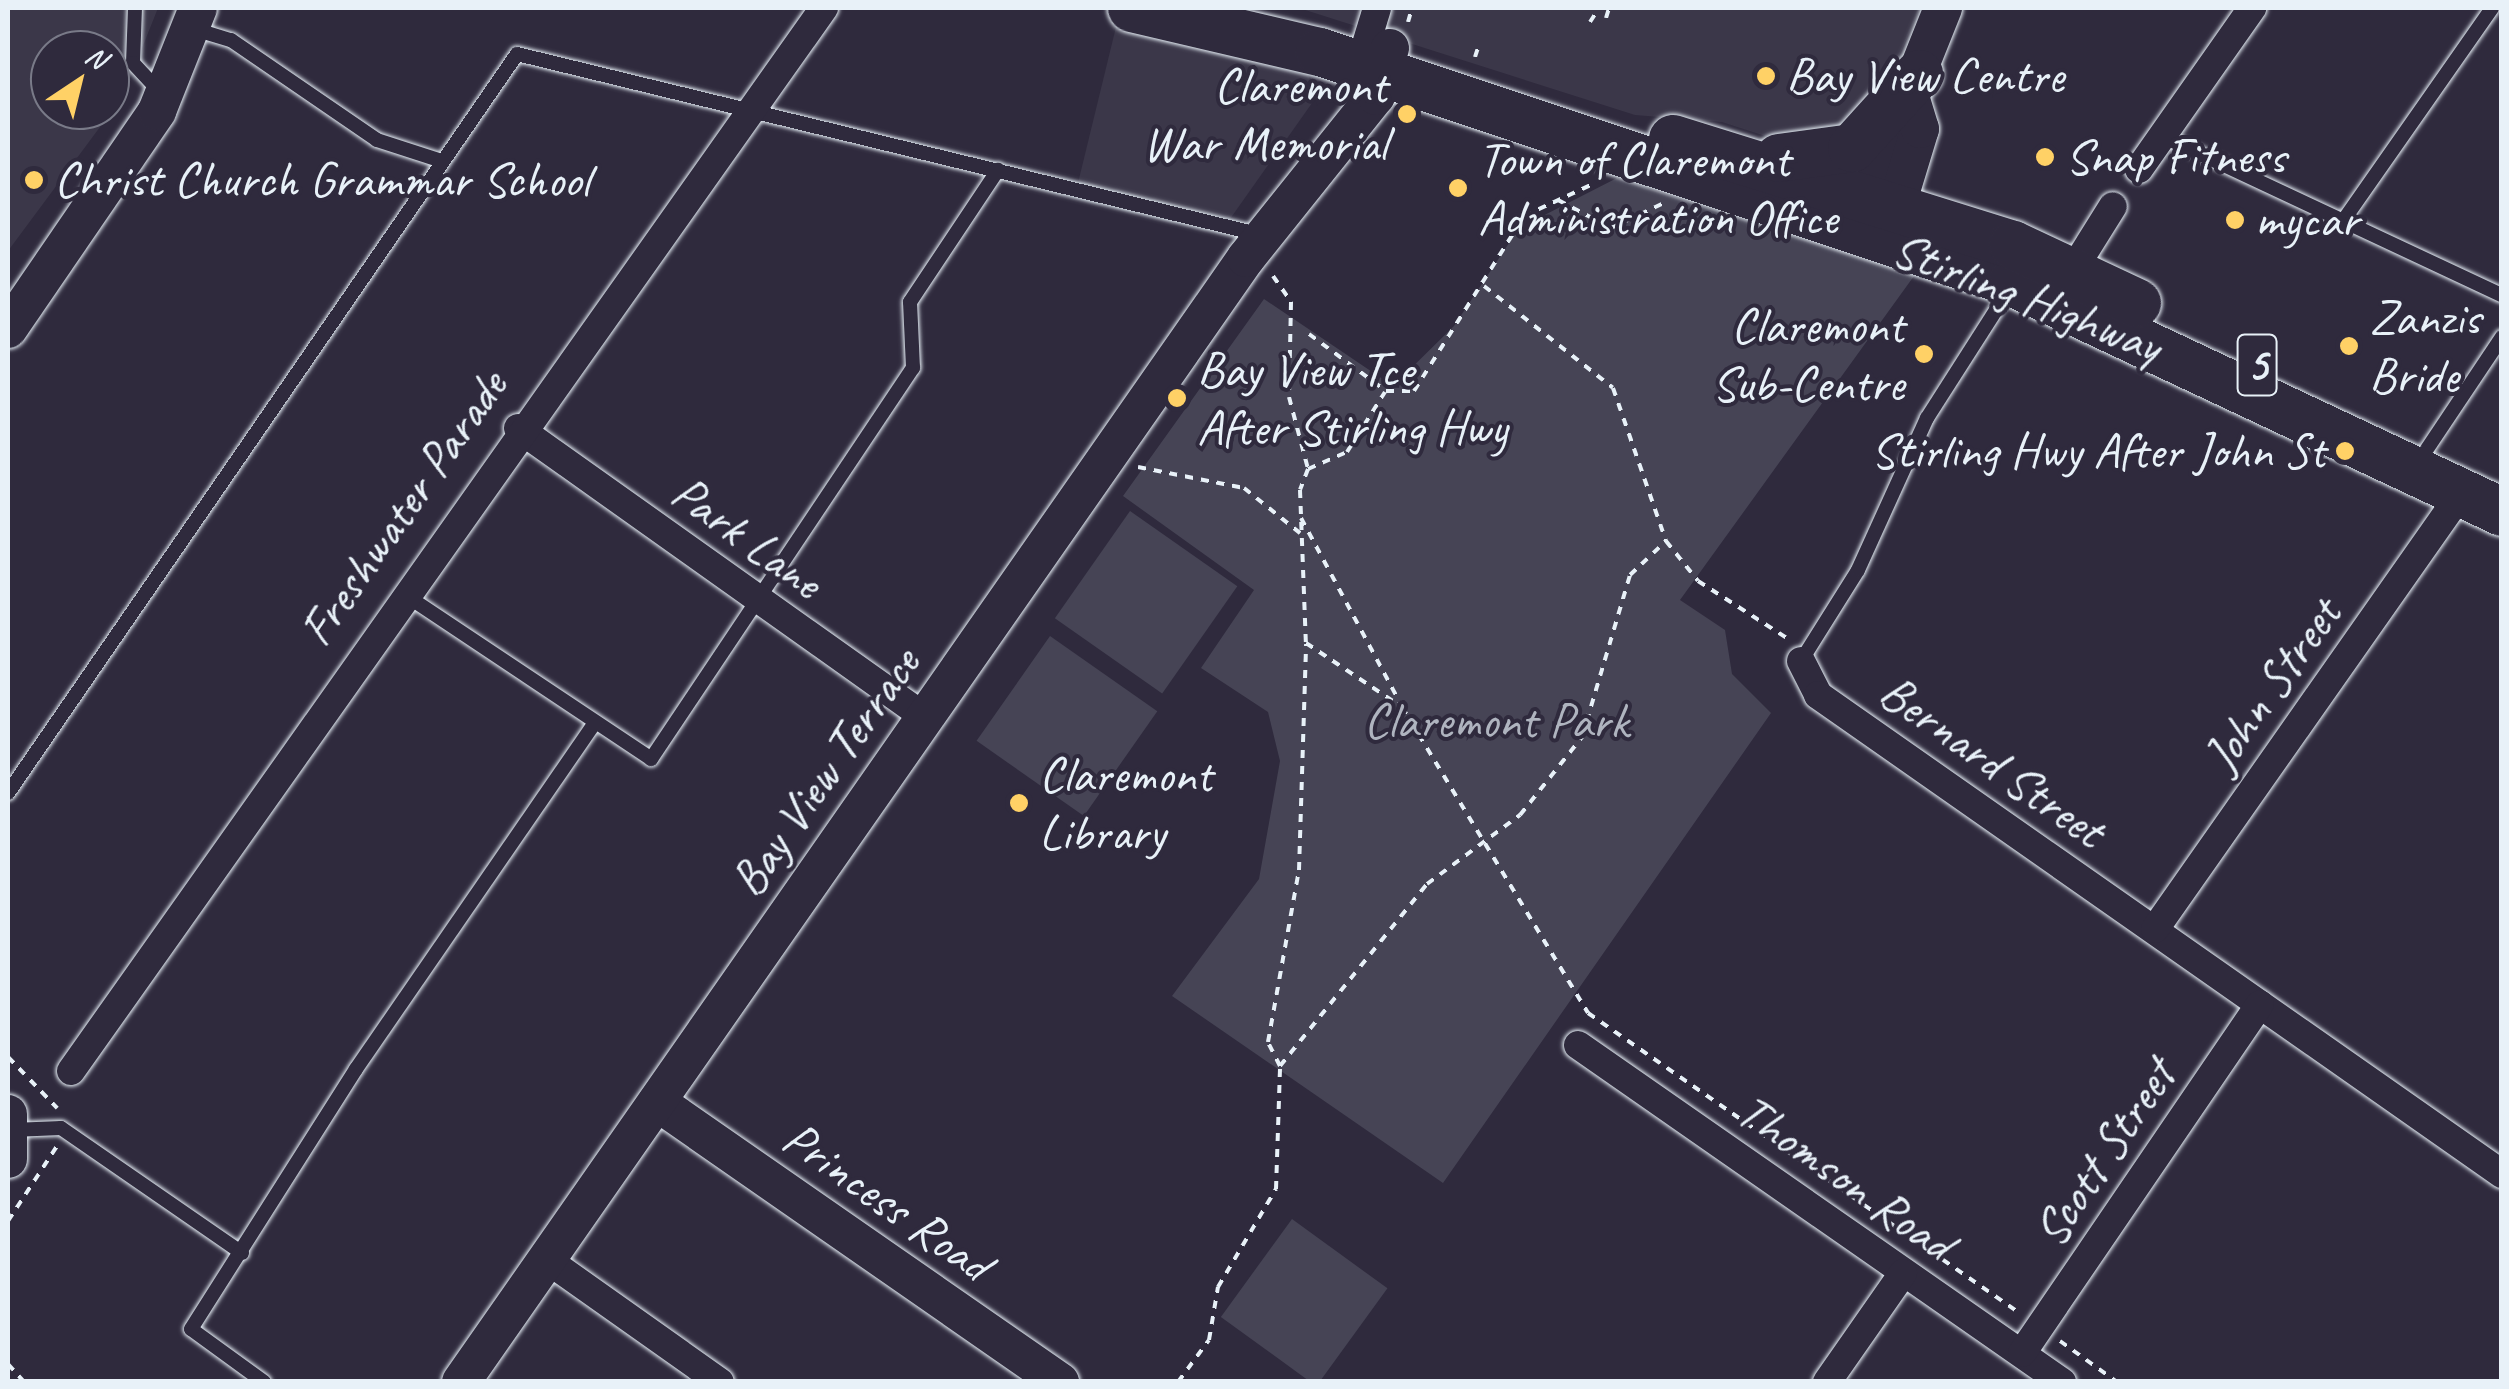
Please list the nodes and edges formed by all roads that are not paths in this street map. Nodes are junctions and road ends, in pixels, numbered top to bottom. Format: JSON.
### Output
{"nodes":[{"id":1,"x":135,"y":8,"type":"edge"},
{"id":2,"x":824,"y":8,"type":"edge"},
{"id":3,"x":1132,"y":8,"type":"edge"},
{"id":4,"x":1244,"y":8,"type":"edge"},
{"id":5,"x":1943,"y":8,"type":"edge"},
{"id":6,"x":2252,"y":8,"type":"edge"},
{"id":7,"x":2492,"y":8,"type":"edge"},
{"id":8,"x":195,"y":18,"type":"edge"},
{"id":9,"x":1381,"y":43,"type":"edge"},
{"id":10,"x":1915,"y":86,"type":"junction"},
{"id":11,"x":166,"y":96,"type":"junction"},
{"id":12,"x":751,"y":111,"type":"junction"},
{"id":13,"x":2162,"y":136,"type":"junction"},
{"id":14,"x":442,"y":162,"type":"junction"},
{"id":15,"x":1761,"y":162,"type":"junction"},
{"id":16,"x":2139,"y":169,"type":"dead end"},
{"id":17,"x":998,"y":170,"type":"junction"},
{"id":18,"x":2113,"y":206,"type":"dead end"},
{"id":19,"x":1876,"y":218,"type":"junction"},
{"id":20,"x":2343,"y":221,"type":"junction"},
{"id":21,"x":1260,"y":238,"type":"junction"},
{"id":22,"x":2074,"y":270,"type":"junction"},
{"id":23,"x":2012,"y":282,"type":"junction"},
{"id":24,"x":2502,"y":295,"type":"edge"},
{"id":25,"x":8,"y":329,"type":"edge"},
{"id":26,"x":2502,"y":338,"type":"edge"},
{"id":27,"x":518,"y":428,"type":"junction"},
{"id":28,"x":2427,"y":449,"type":"junction"},
{"id":29,"x":2488,"y":497,"type":"edge"},
{"id":30,"x":403,"y":594,"type":"junction"},
{"id":31,"x":760,"y":604,"type":"junction"},
{"id":32,"x":1804,"y":656,"type":"joint"},
{"id":33,"x":924,"y":718,"type":"junction"},
{"id":34,"x":595,"y":723,"type":"junction"},
{"id":35,"x":8,"y":793,"type":"edge"},
{"id":36,"x":2156,"y":928,"type":"junction"},
{"id":37,"x":2260,"y":1004,"type":"junction"},
{"id":38,"x":1578,"y":1045,"type":"dead end"},
{"id":39,"x":70,"y":1071,"type":"dead end"},
{"id":40,"x":657,"y":1102,"type":"junction"},
{"id":41,"x":9,"y":1135,"type":"edge"},
{"id":42,"x":2502,"y":1174,"type":"edge"},
{"id":43,"x":242,"y":1253,"type":"junction"},
{"id":44,"x":546,"y":1259,"type":"junction"},
{"id":45,"x":1903,"y":1273,"type":"junction"},
{"id":46,"x":2022,"y":1353,"type":"junction"},
{"id":47,"x":264,"y":1382,"type":"edge"},
{"id":48,"x":462,"y":1382,"type":"edge"},
{"id":49,"x":720,"y":1382,"type":"edge"},
{"id":50,"x":1060,"y":1382,"type":"edge"},
{"id":51,"x":1827,"y":1382,"type":"edge"},
{"id":52,"x":2062,"y":1382,"type":"edge"}],
"edges":[{"from":1,"to":11,"type":"lane"},
{"from":2,"to":12,"type":"street","name":"Freshwater Parade"},
{"from":3,"to":9,"type":"highway","name":"Stirling Highway","number":"5"},
{"from":4,"to":9,"type":"highway","name":"Stirling Highway","number":"5"},
{"from":5,"to":10,"type":"main road"},
{"from":6,"to":13,"type":"street"},
{"from":7,"to":20,"type":"lane"},
{"from":8,"to":11,"type":"main road"},
{"from":8,"to":14,"type":"lane"},
{"from":9,"to":15,"type":"highway","name":"Stirling Highway","number":"5"},
{"from":9,"to":19,"type":"highway","name":"Stirling Highway","number":"5"},
{"from":9,"to":21,"type":"main road","name":"Bay View Terrace"},
{"from":10,"to":15,"type":"highway"},
{"from":10,"to":19,"type":"main road"},
{"from":11,"to":25,"type":"main road"},
{"from":12,"to":14,"type":"lane"},
{"from":12,"to":17,"type":"lane"},
{"from":12,"to":27,"type":"street","name":"Freshwater Parade"},
{"from":13,"to":16,"type":"street"},
{"from":13,"to":20,"type":"lane"},
{"from":14,"to":35,"type":"lane"},
{"from":15,"to":19,"type":"highway","name":"Stirling Highway","number":"5"},
{"from":17,"to":21,"type":"lane"},
{"from":17,"to":31,"type":"lane"},
{"from":18,"to":22,"type":"street"},
{"from":19,"to":22,"type":"highway","name":"Stirling Highway","number":"5"},
{"from":19,"to":23,"type":"highway","name":"Stirling Highway","number":"5"},
{"from":20,"to":24,"type":"lane"},
{"from":21,"to":33,"type":"main road","name":"Bay View Terrace"},
{"from":22,"to":28,"type":"highway","name":"Stirling Highway","number":"5"},
{"from":23,"to":29,"type":"highway","name":"Stirling Highway","number":"5"},
{"from":23,"to":32,"type":"lane"},
{"from":26,"to":28,"type":"lane"},
{"from":27,"to":30,"type":"street","name":"Freshwater Parade"},
{"from":27,"to":31,"type":"street","name":"Park Lane"},
{"from":28,"to":29,"type":"highway","name":"Stirling Highway","number":"5"},
{"from":29,"to":36,"type":"street","name":"John Street"},
{"from":30,"to":34,"type":"lane"},
{"from":30,"to":39,"type":"street","name":"Freshwater Parade"},
{"from":31,"to":33,"type":"street","name":"Park Lane"},
{"from":31,"to":34,"type":"lane"},
{"from":32,"to":36,"type":"street","name":"Bernard Street"},
{"from":33,"to":40,"type":"main road","name":"Bay View Terrace"},
{"from":34,"to":43,"type":"lane"},
{"from":36,"to":37,"type":"street","name":"Bernard Street"},
{"from":37,"to":42,"type":"street","name":"Bernard Street"},
{"from":37,"to":46,"type":"street","name":"Scott Street"},
{"from":38,"to":45,"type":"street","name":"Thomson Road"},
{"from":40,"to":44,"type":"main road","name":"Bay View Terrace"},
{"from":40,"to":50,"type":"main road","name":"Princess Road"},
{"from":41,"to":43,"type":"lane"},
{"from":43,"to":47,"type":"lane"},
{"from":44,"to":48,"type":"main road","name":"Bay View Terrace"},
{"from":44,"to":49,"type":"street"},
{"from":45,"to":46,"type":"street","name":"Thomson Road"},
{"from":45,"to":51,"type":"street"},
{"from":46,"to":52,"type":"street","name":"Thomson Road"}]}
